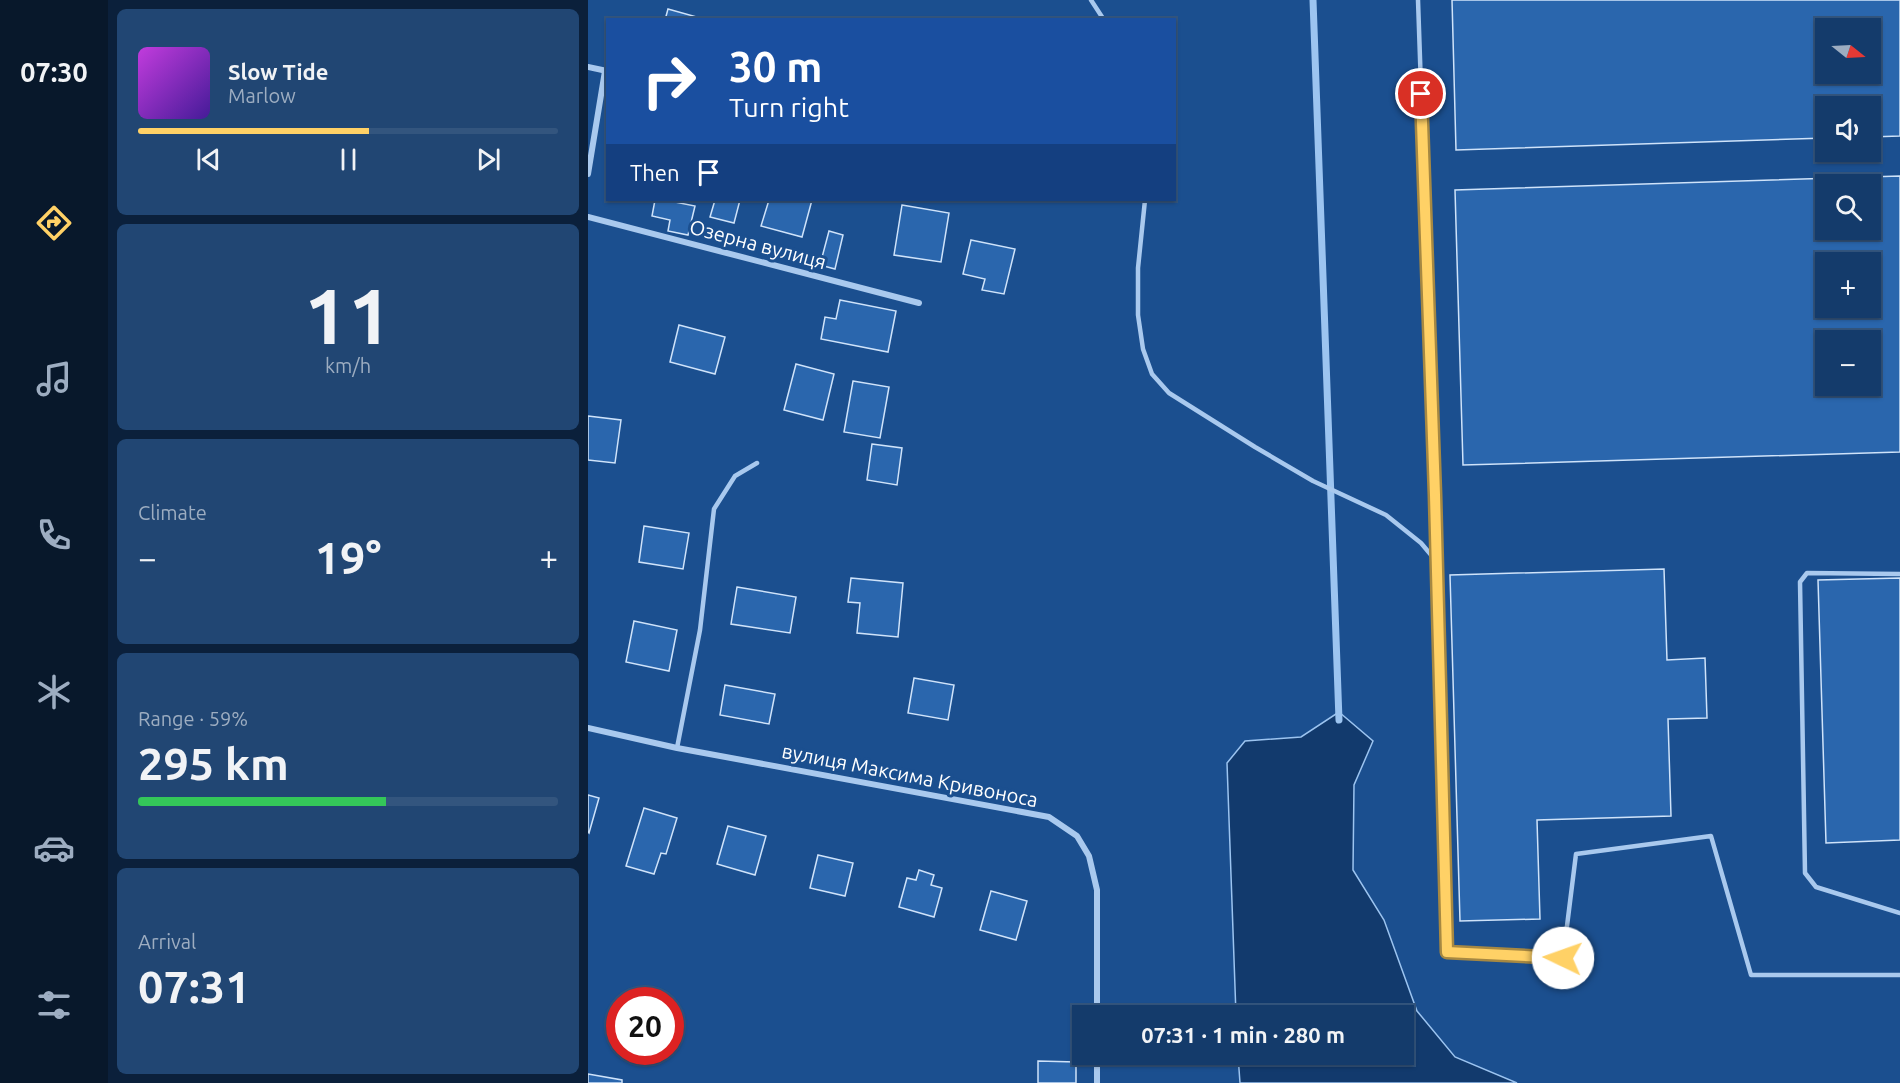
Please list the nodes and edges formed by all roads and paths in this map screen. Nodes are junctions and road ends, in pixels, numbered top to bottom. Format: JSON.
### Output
{"nodes":[{"id":1,"x":1091,"y":0,"type":"edge"},
{"id":2,"x":1418,"y":0,"type":"edge"},
{"id":3,"x":1103,"y":18,"type":"edge"},
{"id":4,"x":588,"y":67,"type":"edge"},
{"id":5,"x":606,"y":71,"type":"edge"},
{"id":6,"x":588,"y":174,"type":"edge"},
{"id":7,"x":1145,"y":201,"type":"edge"},
{"id":8,"x":588,"y":217,"type":"edge"},
{"id":9,"x":919,"y":303,"type":"dead end"},
{"id":10,"x":757,"y":463,"type":"dead end"},
{"id":11,"x":1437,"y":562,"type":"junction"},
{"id":12,"x":1900,"y":574,"type":"edge"},
{"id":13,"x":588,"y":728,"type":"edge"},
{"id":14,"x":677,"y":748,"type":"junction"},
{"id":15,"x":1900,"y":913,"type":"edge"},
{"id":16,"x":1900,"y":975,"type":"edge"},
{"id":17,"x":1097,"y":1005,"type":"edge"},
{"id":18,"x":1097,"y":1065,"type":"edge"},
{"id":19,"x":1097,"y":1083,"type":"edge"}],
"edges":[{"from":1,"to":3,"type":"lane"},
{"from":2,"to":11,"type":"lane"},
{"from":4,"to":5,"type":"street"},
{"from":5,"to":6,"type":"street"},
{"from":7,"to":11,"type":"lane"},
{"from":8,"to":9,"type":"street","name":"Озерна вулиця"},
{"from":10,"to":14,"type":"lane"},
{"from":11,"to":16,"type":"lane"},
{"from":12,"to":15,"type":"lane"},
{"from":13,"to":14,"type":"street","name":"вулиця Максима Кривоноса"},
{"from":14,"to":17,"type":"street","name":"вулиця Максима Кривоноса"},
{"from":18,"to":19,"type":"street"}]}
